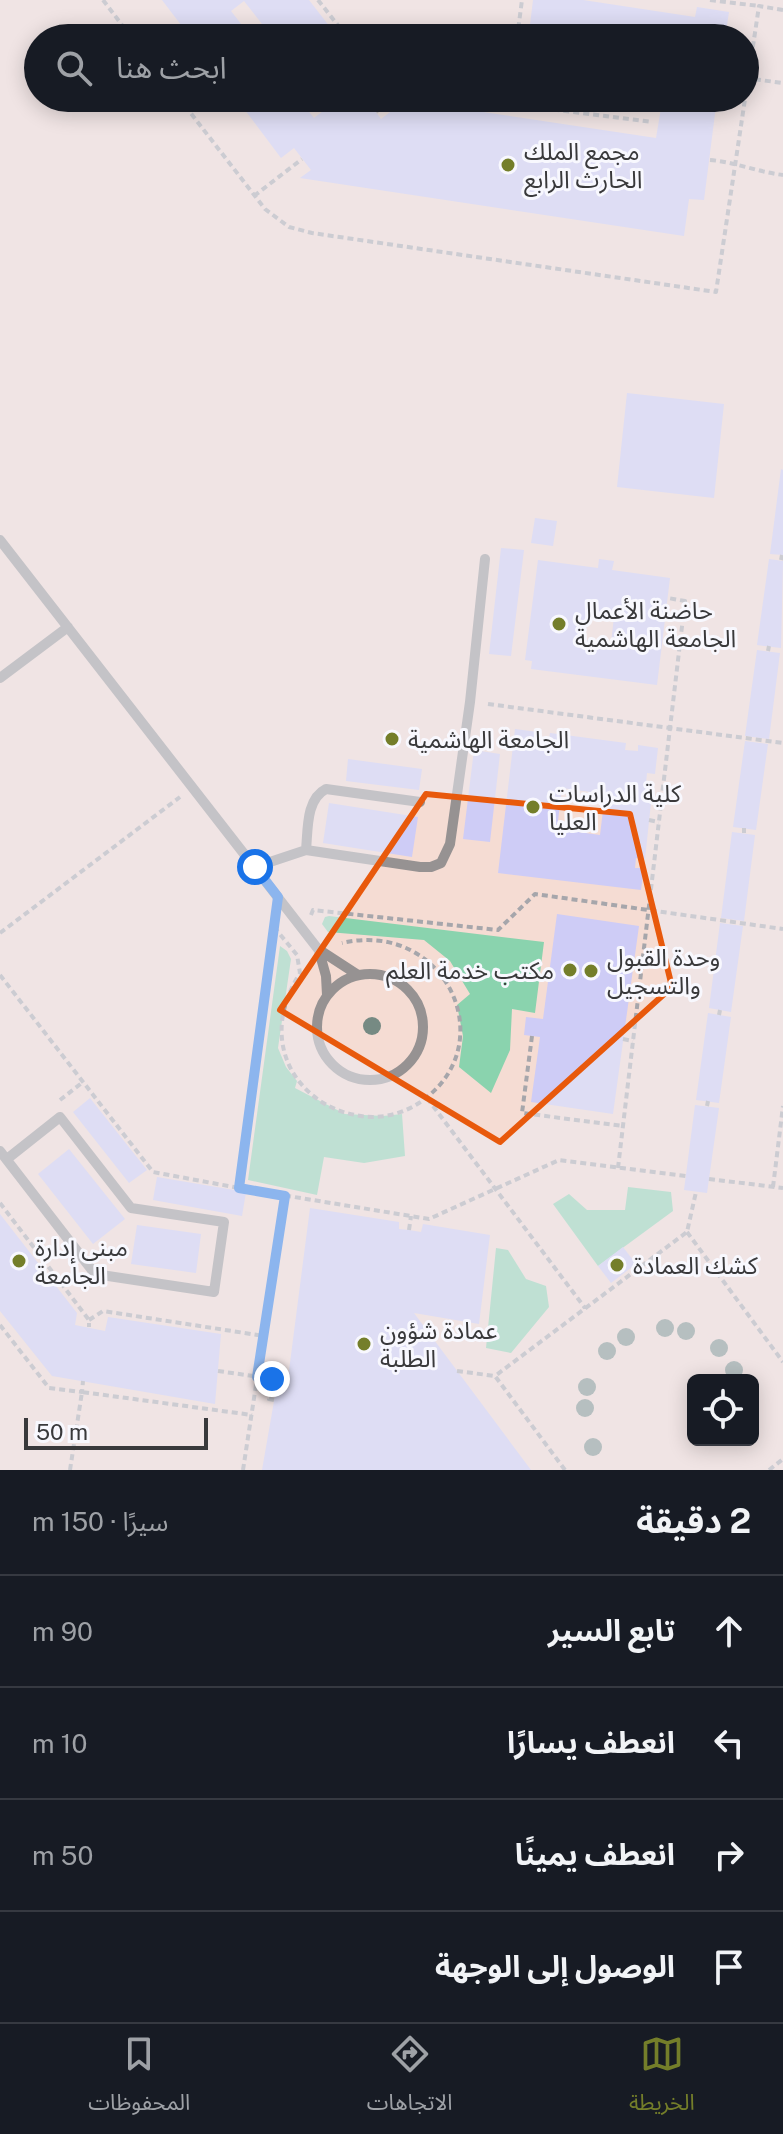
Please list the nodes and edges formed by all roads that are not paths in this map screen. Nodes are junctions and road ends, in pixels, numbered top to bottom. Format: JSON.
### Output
{"nodes":[{"id":1,"x":0,"y":540,"type":"edge"},
{"id":2,"x":485,"y":559,"type":"dead end"},
{"id":3,"x":68,"y":627,"type":"junction"},
{"id":4,"x":0,"y":678,"type":"edge"},
{"id":5,"x":420,"y":802,"type":"dead end"},
{"id":6,"x":306,"y":850,"type":"junction"},
{"id":7,"x":255,"y":867,"type":"junction"},
{"id":8,"x":318,"y":949,"type":"junction"},
{"id":9,"x":358,"y":975,"type":"junction"},
{"id":10,"x":327,"y":995,"type":"junction"},
{"id":11,"x":3,"y":1155,"type":"edge"}],
"edges":[{"from":1,"to":3,"type":"lane"},
{"from":2,"to":6,"type":"lane"},
{"from":3,"to":4,"type":"lane"},
{"from":3,"to":7,"type":"lane"},
{"from":5,"to":6,"type":"lane"},
{"from":6,"to":7,"type":"lane"},
{"from":7,"to":8,"type":"lane"},
{"from":8,"to":9,"type":"lane"},
{"from":8,"to":10,"type":"lane"},
{"from":9,"to":10,"type":"lane"},
{"from":9,"to":10,"type":"lane"},
{"from":11,"to":11,"type":"lane"}]}
